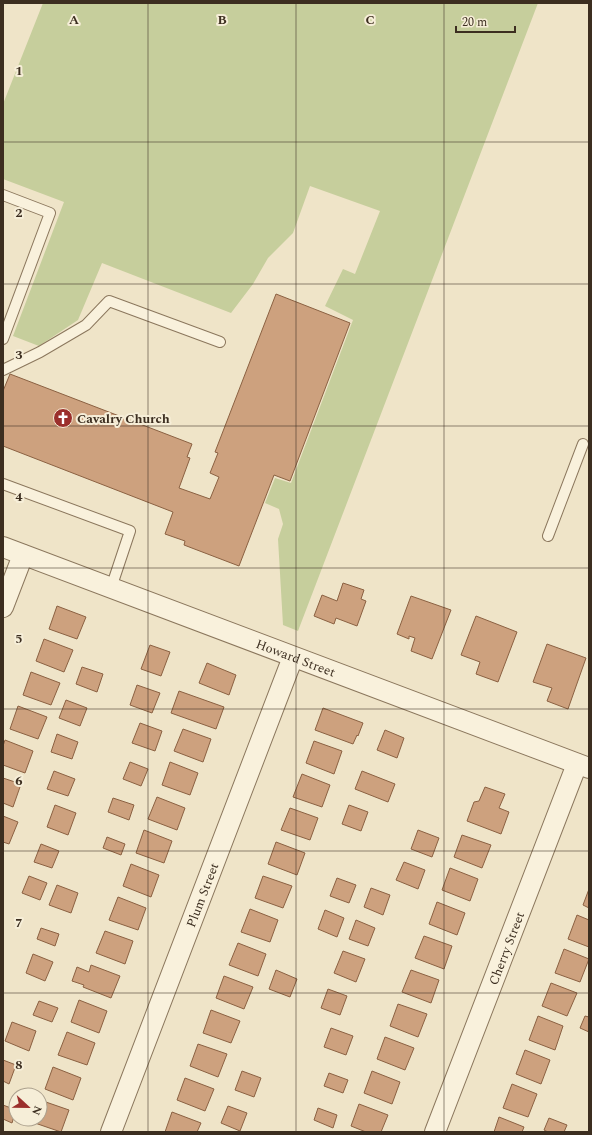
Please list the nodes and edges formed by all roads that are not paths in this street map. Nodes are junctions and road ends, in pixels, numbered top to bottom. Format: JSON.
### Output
{"nodes":[{"id":1,"x":3,"y":195,"type":"edge"},
{"id":2,"x":3,"y":338,"type":"edge"},
{"id":3,"x":220,"y":342,"type":"dead end"},
{"id":4,"x":3,"y":370,"type":"edge"},
{"id":5,"x":583,"y":444,"type":"dead end"},
{"id":6,"x":3,"y":484,"type":"edge"},
{"id":7,"x":548,"y":536,"type":"dead end"},
{"id":8,"x":3,"y":547,"type":"edge"},
{"id":9,"x":23,"y":555,"type":"junction"},
{"id":10,"x":111,"y":588,"type":"junction"},
{"id":11,"x":3,"y":607,"type":"edge"},
{"id":12,"x":293,"y":657,"type":"junction"},
{"id":13,"x":583,"y":766,"type":"edge"},
{"id":14,"x":111,"y":1132,"type":"edge"},
{"id":15,"x":435,"y":1132,"type":"edge"}],
"edges":[{"from":1,"to":2,"type":"lane"},
{"from":3,"to":4,"type":"lane"},
{"from":5,"to":7,"type":"lane"},
{"from":6,"to":10,"type":"lane"},
{"from":8,"to":9,"type":"street","name":"Howard Street"},
{"from":9,"to":10,"type":"street","name":"Howard Street"},
{"from":9,"to":11,"type":"street"},
{"from":10,"to":12,"type":"street","name":"Howard Street"},
{"from":12,"to":13,"type":"street","name":"Howard Street"},
{"from":12,"to":14,"type":"street","name":"Plum Street"},
{"from":13,"to":15,"type":"street","name":"Cherry Street"}]}
